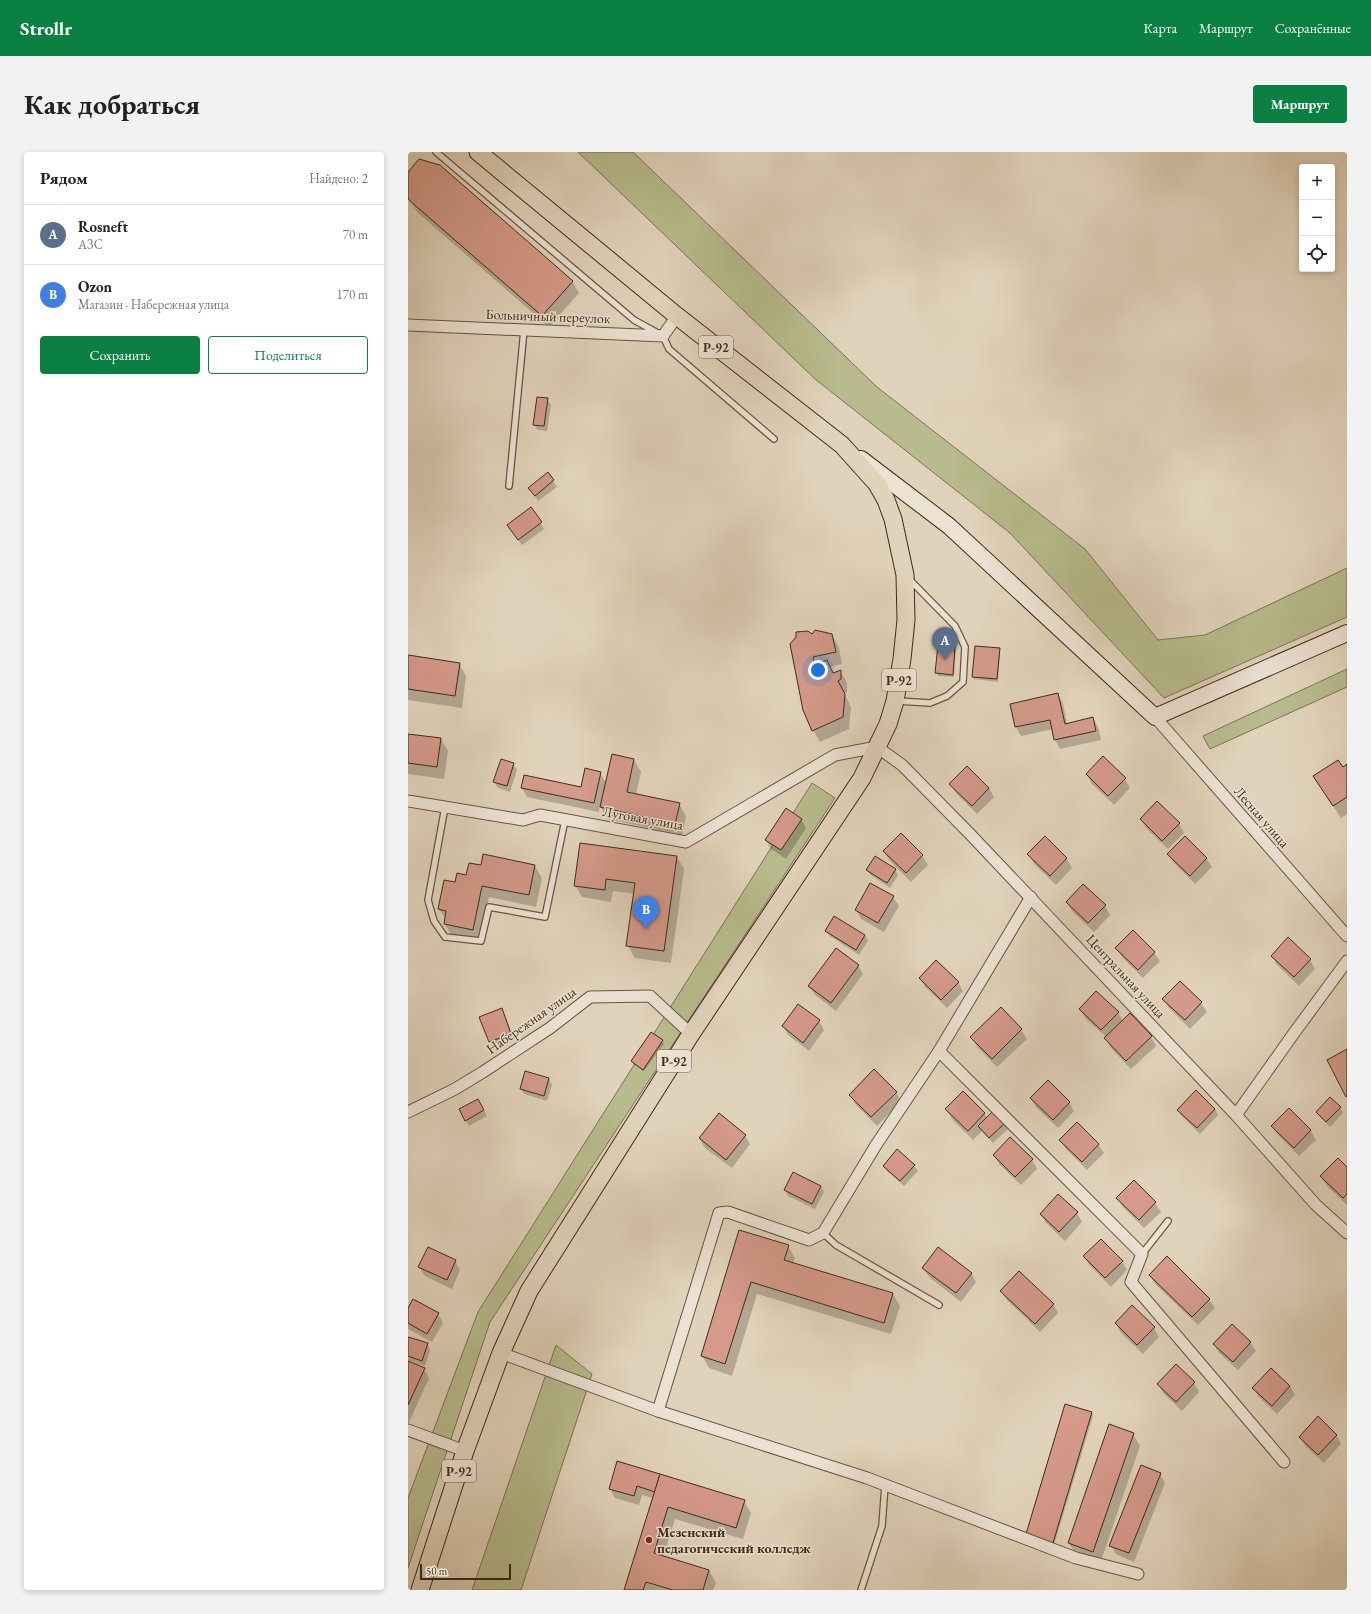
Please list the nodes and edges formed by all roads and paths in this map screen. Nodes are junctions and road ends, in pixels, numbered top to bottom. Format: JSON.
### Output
{"nodes":[{"id":1,"x":436,"y":152,"type":"edge"},
{"id":2,"x":478,"y":152,"type":"edge"},
{"id":3,"x":677,"y":316,"type":"junction"},
{"id":4,"x":408,"y":325,"type":"edge"},
{"id":5,"x":524,"y":330,"type":"junction"},
{"id":6,"x":663,"y":336,"type":"junction"},
{"id":7,"x":774,"y":439,"type":"dead end"},
{"id":8,"x":842,"y":445,"type":"junction"},
{"id":9,"x":509,"y":486,"type":"dead end"},
{"id":10,"x":905,"y":575,"type":"junction"},
{"id":11,"x":1347,"y":634,"type":"edge"},
{"id":12,"x":895,"y":701,"type":"junction"},
{"id":13,"x":1155,"y":717,"type":"junction"},
{"id":14,"x":877,"y":747,"type":"junction"},
{"id":15,"x":408,"y":801,"type":"edge"},
{"id":16,"x":446,"y":807,"type":"junction"},
{"id":17,"x":565,"y":820,"type":"junction"},
{"id":18,"x":1031,"y":898,"type":"junction"},
{"id":19,"x":1347,"y":936,"type":"edge"},
{"id":20,"x":1347,"y":961,"type":"edge"},
{"id":21,"x":691,"y":1034,"type":"junction"},
{"id":22,"x":940,"y":1051,"type":"junction"},
{"id":23,"x":408,"y":1112,"type":"edge"},
{"id":24,"x":1236,"y":1115,"type":"junction"},
{"id":25,"x":1168,"y":1221,"type":"dead end"},
{"id":26,"x":823,"y":1233,"type":"junction"},
{"id":27,"x":1347,"y":1233,"type":"edge"},
{"id":28,"x":1142,"y":1254,"type":"junction"},
{"id":29,"x":939,"y":1305,"type":"dead end"},
{"id":30,"x":501,"y":1352,"type":"junction"},
{"id":31,"x":658,"y":1411,"type":"junction"},
{"id":32,"x":408,"y":1430,"type":"edge"},
{"id":33,"x":465,"y":1451,"type":"junction"},
{"id":34,"x":1284,"y":1462,"type":"dead end"},
{"id":35,"x":885,"y":1485,"type":"junction"},
{"id":36,"x":1138,"y":1574,"type":"dead end"},
{"id":37,"x":420,"y":1590,"type":"edge"},
{"id":38,"x":861,"y":1590,"type":"edge"}],
"edges":[{"from":1,"to":6,"type":"lane"},
{"from":2,"to":3,"type":"main road","number":"Р-92"},
{"from":3,"to":6,"type":"street"},
{"from":3,"to":8,"type":"main road","number":"Р-92"},
{"from":4,"to":5,"type":"street","name":"Больничный переулок"},
{"from":5,"to":6,"type":"street","name":"Больничный переулок"},
{"from":5,"to":9,"type":"lane"},
{"from":6,"to":7,"type":"lane"},
{"from":8,"to":10,"type":"main road","number":"Р-92"},
{"from":8,"to":13,"type":"street"},
{"from":10,"to":12,"type":"main road","number":"Р-92"},
{"from":10,"to":12,"type":"lane"},
{"from":11,"to":13,"type":"street"},
{"from":12,"to":14,"type":"main road","number":"Р-92"},
{"from":13,"to":19,"type":"street","name":"Лесная улица"},
{"from":14,"to":17,"type":"street","name":"Луговая улица"},
{"from":14,"to":18,"type":"street","name":"Центральная улица"},
{"from":14,"to":21,"type":"main road","number":"Р-92"},
{"from":15,"to":16,"type":"street","name":"Луговая улица"},
{"from":16,"to":17,"type":"street","name":"Луговая улица"},
{"from":16,"to":17,"type":"lane"},
{"from":18,"to":22,"type":"street"},
{"from":18,"to":24,"type":"street","name":"Центральная улица"},
{"from":20,"to":24,"type":"street"},
{"from":21,"to":23,"type":"street","name":"Набережная улица"},
{"from":21,"to":30,"type":"main road","number":"Р-92"},
{"from":22,"to":26,"type":"street"},
{"from":22,"to":28,"type":"street"},
{"from":24,"to":27,"type":"street","name":"Центральная улица"},
{"from":25,"to":28,"type":"lane"},
{"from":26,"to":29,"type":"lane"},
{"from":26,"to":31,"type":"street"},
{"from":28,"to":34,"type":"street"},
{"from":30,"to":31,"type":"street"},
{"from":30,"to":33,"type":"main road","number":"Р-92"},
{"from":31,"to":35,"type":"street"},
{"from":32,"to":33,"type":"street"},
{"from":33,"to":37,"type":"main road","number":"Р-92"},
{"from":35,"to":36,"type":"street"},
{"from":35,"to":38,"type":"lane"}]}
